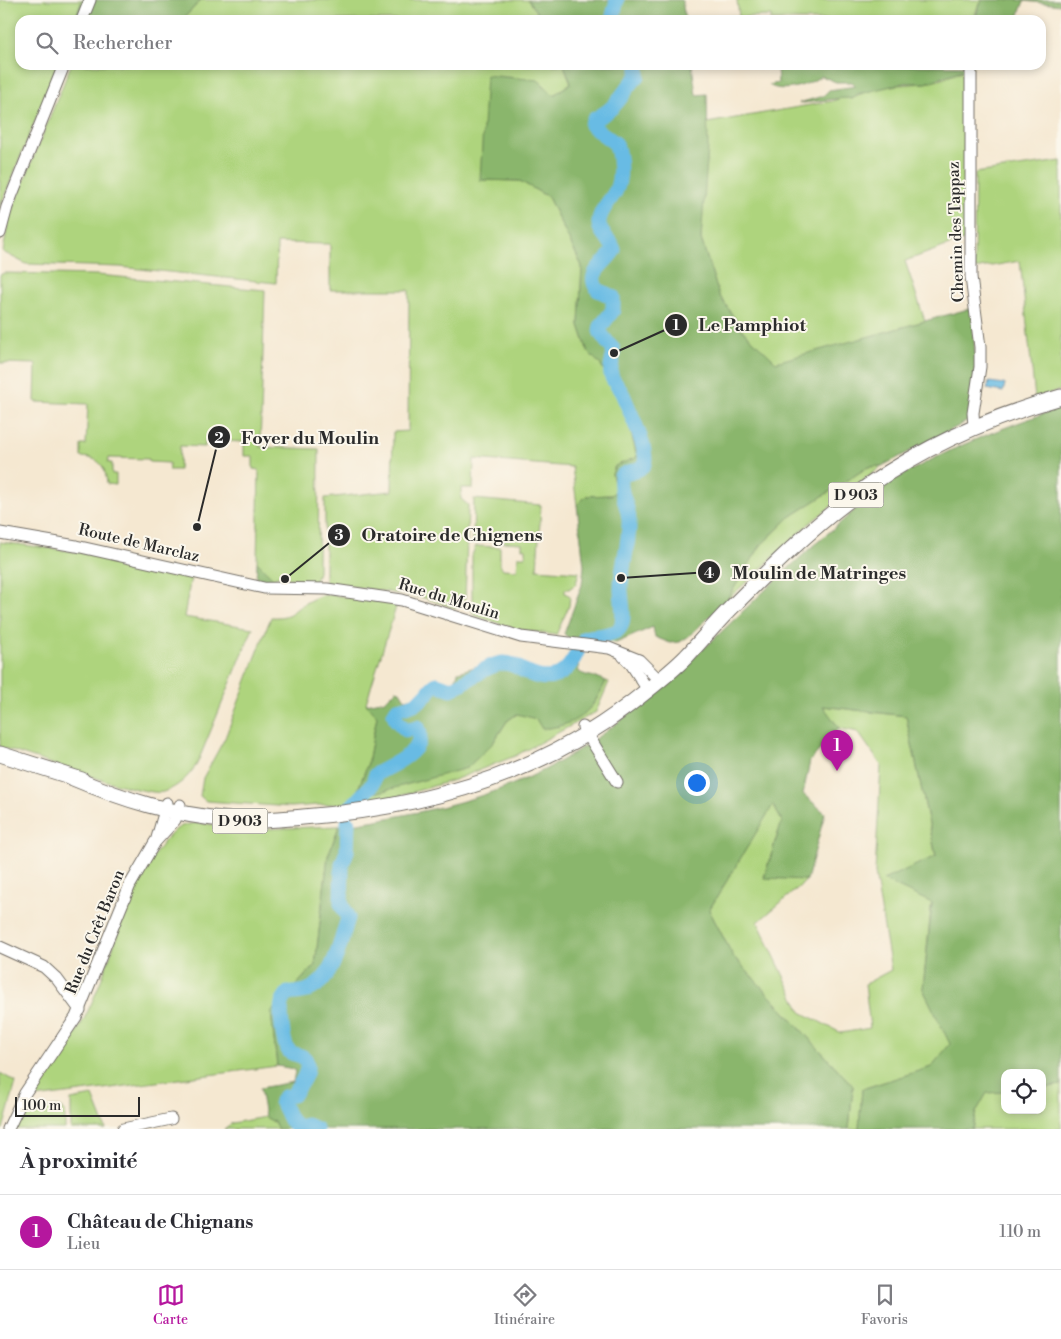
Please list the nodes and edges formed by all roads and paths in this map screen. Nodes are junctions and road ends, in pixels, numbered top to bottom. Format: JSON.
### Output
{"nodes":[{"id":1,"x":90,"y":0,"type":"edge"},
{"id":2,"x":84,"y":15,"type":"edge"},
{"id":3,"x":62,"y":70,"type":"edge"},
{"id":4,"x":970,"y":70,"type":"edge"},
{"id":5,"x":0,"y":233,"type":"edge"},
{"id":6,"x":1061,"y":396,"type":"edge"},
{"id":7,"x":974,"y":426,"type":"junction"},
{"id":8,"x":0,"y":533,"type":"edge"},
{"id":9,"x":270,"y":589,"type":"joint"},
{"id":10,"x":651,"y":682,"type":"junction"},
{"id":11,"x":585,"y":731,"type":"junction"},
{"id":12,"x":0,"y":754,"type":"edge"},
{"id":13,"x":617,"y":782,"type":"dead end"},
{"id":14,"x":173,"y":807,"type":"junction"},
{"id":15,"x":0,"y":947,"type":"edge"},
{"id":16,"x":80,"y":1010,"type":"junction"},
{"id":17,"x":171,"y":1120,"type":"dead end"},
{"id":18,"x":8,"y":1129,"type":"edge"},
{"id":19,"x":123,"y":1129,"type":"edge"}],
"edges":[{"from":1,"to":2,"type":"street"},
{"from":3,"to":5,"type":"street"},
{"from":4,"to":7,"type":"street","name":"Chemin des Tappaz"},
{"from":6,"to":7,"type":"main road","number":"D 903"},
{"from":7,"to":10,"type":"main road","number":"D 903"},
{"from":8,"to":9,"type":"street","name":"Route de Marclaz"},
{"from":9,"to":10,"type":"street","name":"Rue du Moulin"},
{"from":10,"to":11,"type":"main road","number":"D 903"},
{"from":11,"to":13,"type":"street"},
{"from":11,"to":14,"type":"main road","number":"D 903"},
{"from":12,"to":14,"type":"main road","number":"D 903"},
{"from":14,"to":16,"type":"street","name":"Rue du Crêt Baron"},
{"from":15,"to":16,"type":"street","name":"Rue du Crêt Baron"},
{"from":16,"to":18,"type":"street","name":"Rue du Crêt Baron"},
{"from":17,"to":19,"type":"street"}]}
